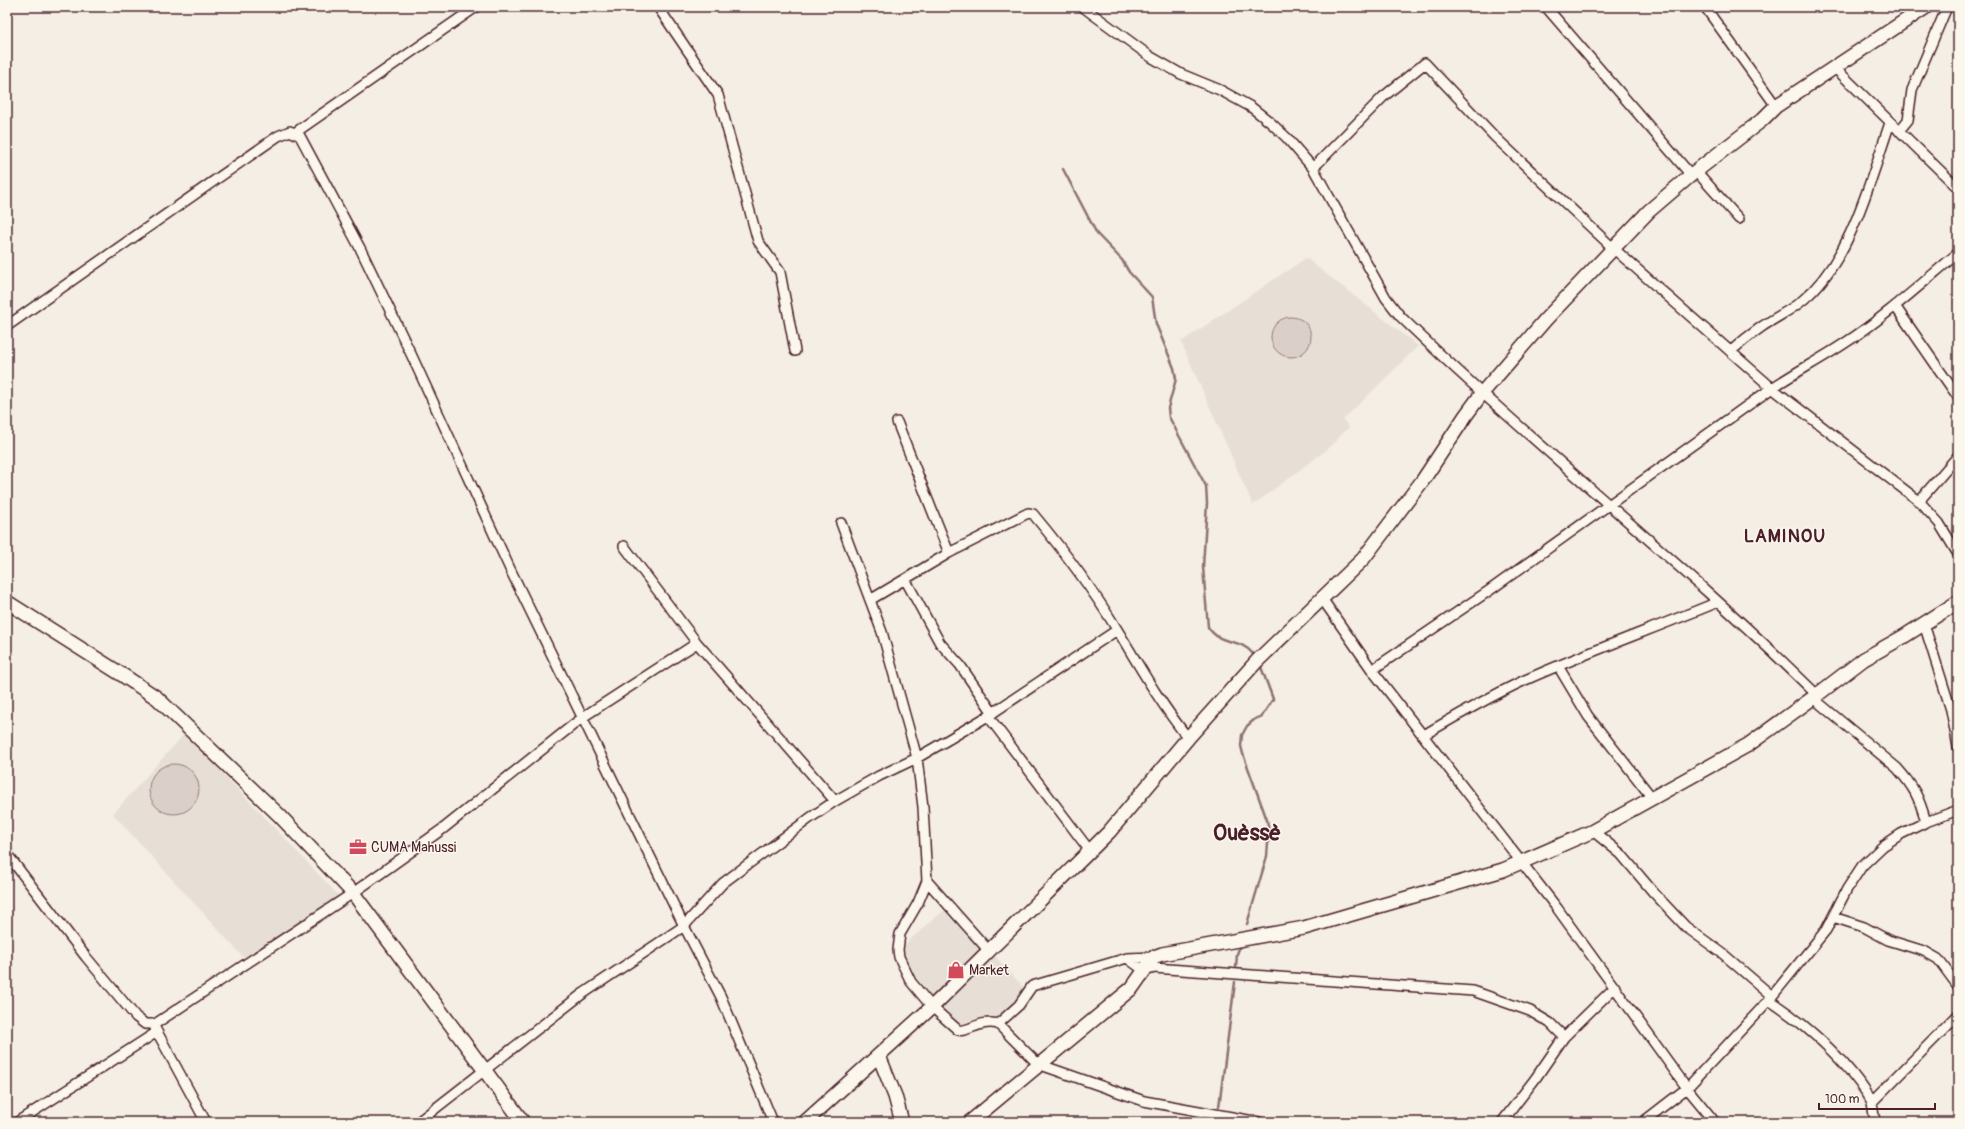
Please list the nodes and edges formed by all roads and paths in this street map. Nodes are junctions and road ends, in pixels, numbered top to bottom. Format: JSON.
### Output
{"nodes":[{"id":1,"x":476,"y":7,"type":"edge"},
{"id":2,"x":658,"y":7,"type":"edge"},
{"id":3,"x":1083,"y":7,"type":"edge"},
{"id":4,"x":1546,"y":7,"type":"edge"},
{"id":5,"x":1705,"y":7,"type":"edge"},
{"id":6,"x":1925,"y":7,"type":"edge"},
{"id":7,"x":1947,"y":7,"type":"edge"},
{"id":8,"x":1834,"y":67,"type":"junction"},
{"id":9,"x":1776,"y":106,"type":"junction"},
{"id":10,"x":1890,"y":123,"type":"junction"},
{"id":11,"x":1899,"y":131,"type":"junction"},
{"id":12,"x":296,"y":132,"type":"junction"},
{"id":13,"x":1313,"y":168,"type":"junction"},
{"id":14,"x":1694,"y":173,"type":"junction"},
{"id":15,"x":1958,"y":188,"type":"edge"},
{"id":16,"x":1739,"y":218,"type":"dead end"},
{"id":17,"x":1613,"y":248,"type":"junction"},
{"id":18,"x":1958,"y":253,"type":"edge"},
{"id":19,"x":1895,"y":306,"type":"junction"},
{"id":20,"x":7,"y":326,"type":"edge"},
{"id":21,"x":795,"y":351,"type":"dead end"},
{"id":22,"x":1731,"y":351,"type":"junction"},
{"id":23,"x":1772,"y":388,"type":"junction"},
{"id":24,"x":1483,"y":392,"type":"junction"},
{"id":25,"x":1958,"y":397,"type":"edge"},
{"id":26,"x":897,"y":422,"type":"dead end"},
{"id":27,"x":1958,"y":456,"type":"edge"},
{"id":28,"x":1920,"y":501,"type":"junction"},
{"id":29,"x":1610,"y":505,"type":"junction"},
{"id":30,"x":841,"y":523,"type":"dead end"},
{"id":31,"x":624,"y":546,"type":"dead end"},
{"id":32,"x":949,"y":553,"type":"junction"},
{"id":33,"x":1958,"y":554,"type":"edge"},
{"id":34,"x":905,"y":579,"type":"junction"},
{"id":35,"x":870,"y":600,"type":"junction"},
{"id":36,"x":1323,"y":600,"type":"junction"},
{"id":37,"x":7,"y":602,"type":"edge"},
{"id":38,"x":1718,"y":602,"type":"junction"},
{"id":39,"x":1958,"y":602,"type":"edge"},
{"id":40,"x":1924,"y":624,"type":"junction"},
{"id":41,"x":1117,"y":630,"type":"junction"},
{"id":42,"x":697,"y":643,"type":"junction"},
{"id":43,"x":1558,"y":666,"type":"junction"},
{"id":44,"x":1372,"y":670,"type":"junction"},
{"id":45,"x":1815,"y":697,"type":"junction"},
{"id":46,"x":991,"y":715,"type":"junction"},
{"id":47,"x":583,"y":717,"type":"junction"},
{"id":48,"x":1424,"y":735,"type":"junction"},
{"id":49,"x":1188,"y":738,"type":"junction"},
{"id":50,"x":1958,"y":747,"type":"edge"},
{"id":51,"x":917,"y":758,"type":"junction"},
{"id":52,"x":1653,"y":799,"type":"junction"},
{"id":53,"x":836,"y":801,"type":"junction"},
{"id":54,"x":1958,"y":810,"type":"edge"},
{"id":55,"x":1926,"y":822,"type":"junction"},
{"id":56,"x":1593,"y":831,"type":"junction"},
{"id":57,"x":1090,"y":851,"type":"junction"},
{"id":58,"x":7,"y":854,"type":"edge"},
{"id":59,"x":1521,"y":862,"type":"junction"},
{"id":60,"x":927,"y":881,"type":"junction"},
{"id":61,"x":353,"y":893,"type":"junction"},
{"id":62,"x":1833,"y":917,"type":"junction"},
{"id":63,"x":684,"y":926,"type":"junction"},
{"id":64,"x":989,"y":951,"type":"junction"},
{"id":65,"x":1154,"y":957,"type":"junction"},
{"id":66,"x":1127,"y":958,"type":"junction"},
{"id":67,"x":1145,"y":971,"type":"junction"},
{"id":68,"x":1958,"y":986,"type":"edge"},
{"id":69,"x":1615,"y":987,"type":"junction"},
{"id":70,"x":1770,"y":998,"type":"junction"},
{"id":71,"x":932,"y":1007,"type":"junction"},
{"id":72,"x":1958,"y":1015,"type":"edge"},
{"id":73,"x":998,"y":1024,"type":"junction"},
{"id":74,"x":156,"y":1028,"type":"junction"},
{"id":75,"x":1564,"y":1037,"type":"junction"},
{"id":76,"x":880,"y":1056,"type":"junction"},
{"id":77,"x":1038,"y":1064,"type":"junction"},
{"id":78,"x":484,"y":1070,"type":"junction"},
{"id":79,"x":1687,"y":1088,"type":"junction"},
{"id":80,"x":1872,"y":1102,"type":"junction"},
{"id":81,"x":17,"y":1122,"type":"edge"},
{"id":82,"x":206,"y":1122,"type":"edge"},
{"id":83,"x":418,"y":1122,"type":"edge"},
{"id":84,"x":522,"y":1122,"type":"edge"},
{"id":85,"x":773,"y":1122,"type":"edge"},
{"id":86,"x":806,"y":1122,"type":"edge"},
{"id":87,"x":902,"y":1122,"type":"edge"},
{"id":88,"x":970,"y":1122,"type":"edge"},
{"id":89,"x":1260,"y":1122,"type":"edge"},
{"id":90,"x":1502,"y":1122,"type":"edge"},
{"id":91,"x":1643,"y":1122,"type":"edge"},
{"id":92,"x":1715,"y":1122,"type":"edge"},
{"id":93,"x":1875,"y":1122,"type":"edge"}],
"edges":[{"from":1,"to":12,"type":"street"},
{"from":2,"to":21,"type":"street"},
{"from":3,"to":13,"type":"street"},
{"from":4,"to":14,"type":"street"},
{"from":5,"to":9,"type":"street"},
{"from":6,"to":8,"type":"street"},
{"from":7,"to":11,"type":"street"},
{"from":8,"to":9,"type":"street"},
{"from":8,"to":10,"type":"street"},
{"from":9,"to":14,"type":"street"},
{"from":10,"to":11,"type":"street"},
{"from":10,"to":22,"type":"street"},
{"from":11,"to":15,"type":"street"},
{"from":12,"to":20,"type":"street"},
{"from":12,"to":47,"type":"street"},
{"from":13,"to":17,"type":"street"},
{"from":13,"to":24,"type":"street"},
{"from":14,"to":16,"type":"street"},
{"from":14,"to":17,"type":"street"},
{"from":17,"to":22,"type":"street"},
{"from":17,"to":24,"type":"street"},
{"from":18,"to":19,"type":"street"},
{"from":19,"to":23,"type":"street"},
{"from":19,"to":25,"type":"street"},
{"from":22,"to":23,"type":"street"},
{"from":23,"to":28,"type":"street"},
{"from":23,"to":29,"type":"street"},
{"from":24,"to":29,"type":"street"},
{"from":24,"to":36,"type":"street"},
{"from":26,"to":32,"type":"street"},
{"from":27,"to":28,"type":"street"},
{"from":28,"to":33,"type":"street"},
{"from":29,"to":38,"type":"street"},
{"from":29,"to":44,"type":"street"},
{"from":30,"to":35,"type":"street"},
{"from":31,"to":42,"type":"street"},
{"from":32,"to":34,"type":"street"},
{"from":32,"to":41,"type":"street"},
{"from":34,"to":35,"type":"street"},
{"from":34,"to":46,"type":"street"},
{"from":35,"to":51,"type":"street"},
{"from":36,"to":44,"type":"street"},
{"from":36,"to":49,"type":"street"},
{"from":37,"to":61,"type":"street"},
{"from":38,"to":43,"type":"street"},
{"from":38,"to":45,"type":"street"},
{"from":39,"to":40,"type":"street"},
{"from":40,"to":45,"type":"street"},
{"from":40,"to":50,"type":"street"},
{"from":41,"to":46,"type":"street"},
{"from":41,"to":49,"type":"street"},
{"from":42,"to":47,"type":"street"},
{"from":42,"to":53,"type":"street"},
{"from":43,"to":48,"type":"street"},
{"from":43,"to":52,"type":"street"},
{"from":44,"to":48,"type":"street"},
{"from":45,"to":52,"type":"street"},
{"from":45,"to":55,"type":"street"},
{"from":46,"to":51,"type":"street"},
{"from":46,"to":57,"type":"street"},
{"from":47,"to":61,"type":"street"},
{"from":47,"to":63,"type":"street"},
{"from":48,"to":59,"type":"street"},
{"from":49,"to":57,"type":"street"},
{"from":51,"to":53,"type":"street"},
{"from":51,"to":60,"type":"street"},
{"from":52,"to":56,"type":"street"},
{"from":53,"to":63,"type":"street"},
{"from":54,"to":55,"type":"street"},
{"from":55,"to":62,"type":"street"},
{"from":56,"to":59,"type":"street"},
{"from":56,"to":70,"type":"street"},
{"from":57,"to":64,"type":"street"},
{"from":58,"to":74,"type":"street"},
{"from":59,"to":65,"type":"street"},
{"from":59,"to":69,"type":"street"},
{"from":60,"to":64,"type":"street"},
{"from":60,"to":71,"type":"street"},
{"from":61,"to":74,"type":"street"},
{"from":61,"to":78,"type":"street"},
{"from":62,"to":68,"type":"street"},
{"from":62,"to":70,"type":"street"},
{"from":63,"to":78,"type":"street"},
{"from":63,"to":85,"type":"street"},
{"from":64,"to":71,"type":"street"},
{"from":65,"to":66,"type":"street"},
{"from":65,"to":67,"type":"street"},
{"from":66,"to":67,"type":"street"},
{"from":66,"to":73,"type":"street"},
{"from":67,"to":75,"type":"street"},
{"from":67,"to":77,"type":"street"},
{"from":69,"to":75,"type":"street"},
{"from":69,"to":79,"type":"street"},
{"from":70,"to":79,"type":"street"},
{"from":70,"to":80,"type":"street"},
{"from":71,"to":73,"type":"street"},
{"from":71,"to":76,"type":"street"},
{"from":72,"to":80,"type":"street"},
{"from":73,"to":77,"type":"street"},
{"from":74,"to":81,"type":"street"},
{"from":74,"to":82,"type":"street"},
{"from":75,"to":90,"type":"street"},
{"from":76,"to":86,"type":"street"},
{"from":76,"to":87,"type":"street"},
{"from":77,"to":88,"type":"street"},
{"from":77,"to":89,"type":"street"},
{"from":78,"to":83,"type":"street"},
{"from":78,"to":84,"type":"street"},
{"from":79,"to":91,"type":"street"},
{"from":79,"to":92,"type":"street"},
{"from":80,"to":93,"type":"street"}]}
